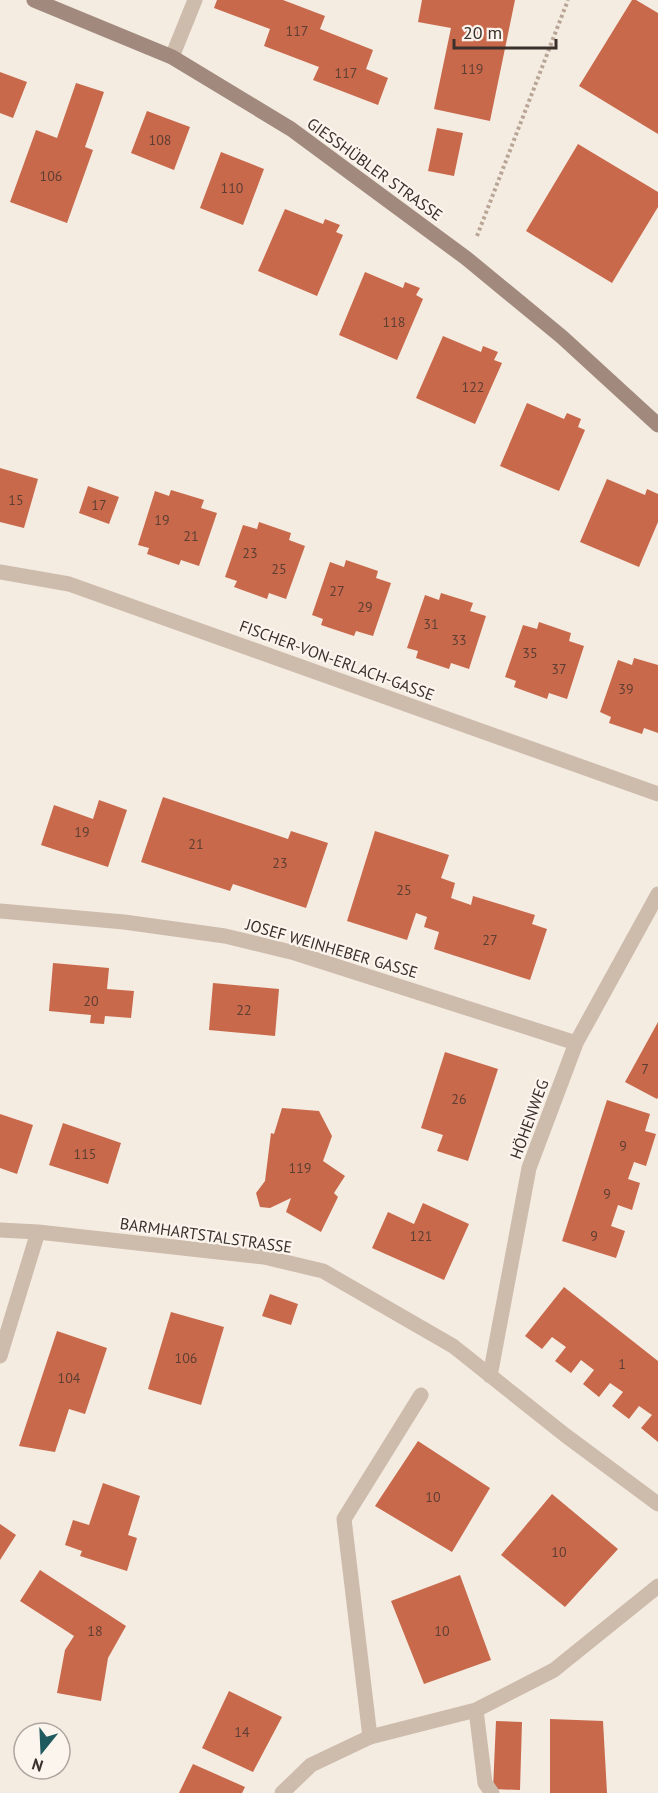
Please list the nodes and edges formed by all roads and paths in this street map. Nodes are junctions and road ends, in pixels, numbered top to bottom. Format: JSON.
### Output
{"nodes":[{"id":1,"x":34,"y":0,"type":"edge"},
{"id":2,"x":195,"y":0,"type":"edge"},
{"id":3,"x":568,"y":0,"type":"edge"},
{"id":4,"x":172,"y":57,"type":"junction"},
{"id":5,"x":466,"y":258,"type":"junction"},
{"id":6,"x":658,"y":425,"type":"edge"},
{"id":7,"x":0,"y":572,"type":"edge"},
{"id":8,"x":658,"y":794,"type":"edge"},
{"id":9,"x":658,"y":894,"type":"edge"},
{"id":10,"x":0,"y":911,"type":"edge"},
{"id":11,"x":576,"y":1042,"type":"junction"},
{"id":12,"x":0,"y":1230,"type":"edge"},
{"id":13,"x":38,"y":1232,"type":"junction"},
{"id":14,"x":0,"y":1356,"type":"edge"},
{"id":15,"x":490,"y":1376,"type":"junction"},
{"id":16,"x":421,"y":1395,"type":"dead end"},
{"id":17,"x":658,"y":1504,"type":"edge"},
{"id":18,"x":658,"y":1586,"type":"edge"},
{"id":19,"x":476,"y":1710,"type":"junction"},
{"id":20,"x":370,"y":1737,"type":"junction"},
{"id":21,"x":282,"y":1793,"type":"edge"},
{"id":22,"x":492,"y":1793,"type":"edge"}],
"edges":[{"from":1,"to":4,"type":"main road","name":"GIESSHÜBLER STRASSE"},
{"from":2,"to":4,"type":"street"},
{"from":3,"to":5,"type":"path"},
{"from":4,"to":5,"type":"main road","name":"GIESSHÜBLER STRASSE"},
{"from":5,"to":6,"type":"main road","name":"GIESSHÜBLER STRASSE"},
{"from":7,"to":8,"type":"street","name":"FISCHER-VON-ERLACH-GASSE"},
{"from":9,"to":11,"type":"street","name":"HÖHENWEG"},
{"from":10,"to":11,"type":"street","name":"JOSEF WEINHEBER GASSE"},
{"from":11,"to":15,"type":"street","name":"HÖHENWEG"},
{"from":12,"to":13,"type":"street","name":"BARMHARTSTALSTRASSE"},
{"from":13,"to":14,"type":"street"},
{"from":13,"to":15,"type":"street","name":"BARMHARTSTALSTRASSE"},
{"from":15,"to":17,"type":"street","name":"BARMHARTSTALSTRASSE"},
{"from":16,"to":20,"type":"street"},
{"from":18,"to":19,"type":"street"},
{"from":19,"to":20,"type":"street"},
{"from":19,"to":22,"type":"street"},
{"from":20,"to":21,"type":"street"}]}
